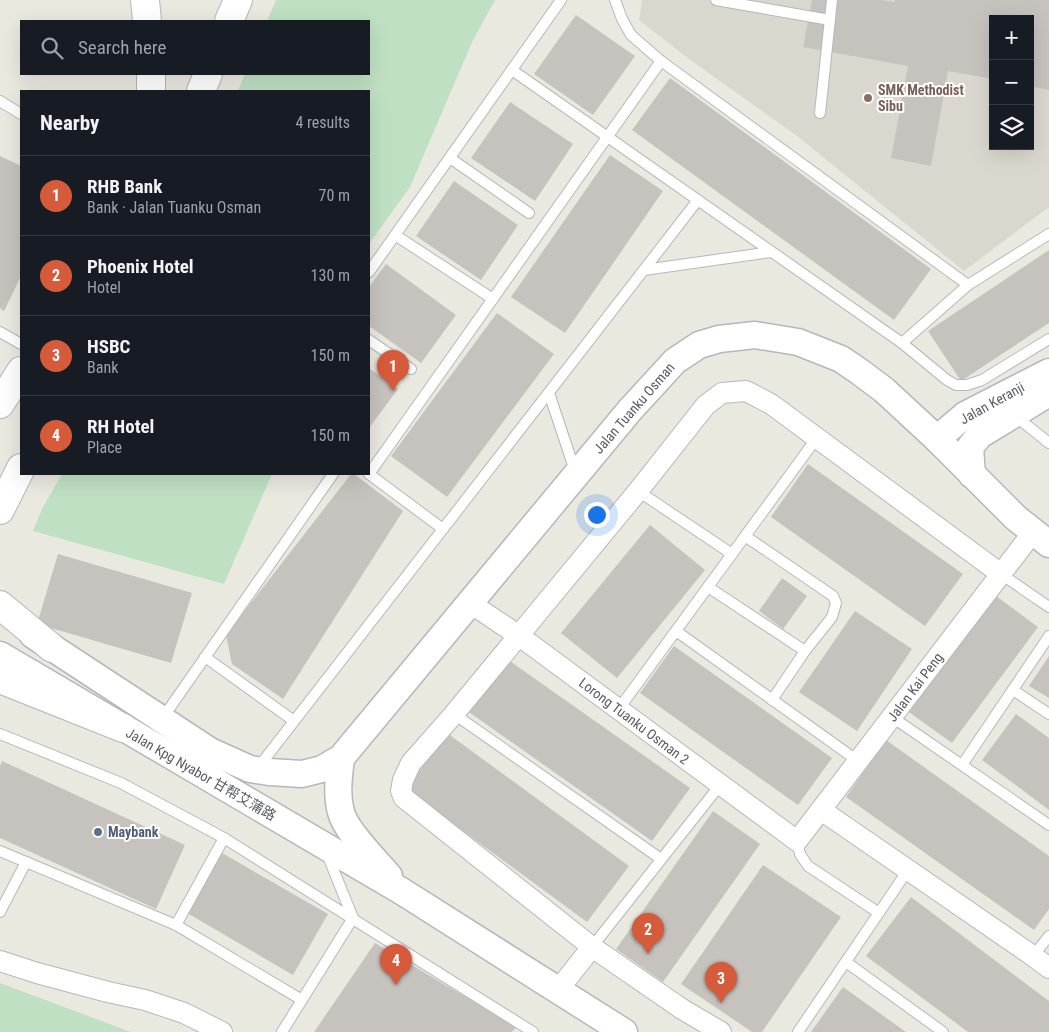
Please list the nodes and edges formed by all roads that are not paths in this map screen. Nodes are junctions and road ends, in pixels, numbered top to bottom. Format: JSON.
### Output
{"nodes":[{"id":1,"x":144,"y":0,"type":"edge"},
{"id":2,"x":238,"y":0,"type":"edge"},
{"id":3,"x":561,"y":0,"type":"edge"},
{"id":4,"x":615,"y":0,"type":"edge"},
{"id":5,"x":716,"y":0,"type":"edge"},
{"id":6,"x":832,"y":0,"type":"edge"},
{"id":7,"x":147,"y":20,"type":"edge"},
{"id":8,"x":230,"y":20,"type":"edge"},
{"id":9,"x":830,"y":20,"type":"junction"},
{"id":10,"x":661,"y":60,"type":"junction"},
{"id":11,"x":512,"y":70,"type":"junction"},
{"id":12,"x":151,"y":75,"type":"edge"},
{"id":13,"x":208,"y":75,"type":"edge"},
{"id":14,"x":151,"y":90,"type":"edge"},
{"id":15,"x":201,"y":90,"type":"edge"},
{"id":16,"x":0,"y":102,"type":"edge"},
{"id":17,"x":20,"y":113,"type":"edge"},
{"id":18,"x":820,"y":113,"type":"dead end"},
{"id":19,"x":607,"y":136,"type":"junction"},
{"id":20,"x":450,"y":158,"type":"junction"},
{"id":21,"x":698,"y":200,"type":"junction"},
{"id":22,"x":529,"y":213,"type":"dead end"},
{"id":23,"x":1049,"y":234,"type":"edge"},
{"id":24,"x":395,"y":235,"type":"junction"},
{"id":25,"x":771,"y":252,"type":"junction"},
{"id":26,"x":644,"y":270,"type":"junction"},
{"id":27,"x":370,"y":271,"type":"edge"},
{"id":28,"x":968,"y":285,"type":"junction"},
{"id":29,"x":493,"y":299,"type":"junction"},
{"id":30,"x":0,"y":332,"type":"edge"},
{"id":31,"x":1049,"y":339,"type":"edge"},
{"id":32,"x":370,"y":341,"type":"edge"},
{"id":33,"x":20,"y":343,"type":"edge"},
{"id":34,"x":902,"y":344,"type":"junction"},
{"id":35,"x":411,"y":369,"type":"dead end"},
{"id":36,"x":1049,"y":372,"type":"edge"},
{"id":37,"x":549,"y":393,"type":"junction"},
{"id":38,"x":1049,"y":393,"type":"edge"},
{"id":39,"x":1013,"y":414,"type":"junction"},
{"id":40,"x":937,"y":438,"type":"junction"},
{"id":41,"x":816,"y":439,"type":"junction"},
{"id":42,"x":1047,"y":439,"type":"edge"},
{"id":43,"x":20,"y":449,"type":"edge"},
{"id":44,"x":20,"y":470,"type":"edge"},
{"id":45,"x":370,"y":473,"type":"edge"},
{"id":46,"x":577,"y":474,"type":"junction"},
{"id":47,"x":332,"y":475,"type":"edge"},
{"id":48,"x":370,"y":475,"type":"edge"},
{"id":49,"x":972,"y":475,"type":"junction"},
{"id":50,"x":0,"y":483,"type":"edge"},
{"id":51,"x":638,"y":491,"type":"junction"},
{"id":52,"x":0,"y":510,"type":"edge"},
{"id":53,"x":443,"y":529,"type":"junction"},
{"id":54,"x":745,"y":536,"type":"junction"},
{"id":55,"x":1041,"y":538,"type":"edge"},
{"id":56,"x":732,"y":554,"type":"junction"},
{"id":57,"x":1001,"y":574,"type":"junction"},
{"id":58,"x":708,"y":587,"type":"junction"},
{"id":59,"x":470,"y":603,"type":"junction"},
{"id":60,"x":0,"y":605,"type":"edge"},
{"id":61,"x":1049,"y":607,"type":"edge"},
{"id":62,"x":0,"y":614,"type":"edge"},
{"id":63,"x":676,"y":631,"type":"junction"},
{"id":64,"x":518,"y":635,"type":"junction"},
{"id":65,"x":1049,"y":636,"type":"edge"},
{"id":66,"x":52,"y":648,"type":"junction"},
{"id":67,"x":806,"y":651,"type":"junction"},
{"id":68,"x":0,"y":655,"type":"edge"},
{"id":69,"x":206,"y":657,"type":"junction"},
{"id":70,"x":0,"y":679,"type":"edge"},
{"id":71,"x":1012,"y":690,"type":"junction"},
{"id":72,"x":772,"y":700,"type":"junction"},
{"id":73,"x":618,"y":710,"type":"junction"},
{"id":74,"x":454,"y":714,"type":"junction"},
{"id":75,"x":1049,"y":714,"type":"edge"},
{"id":76,"x":892,"y":717,"type":"junction"},
{"id":77,"x":162,"y":719,"type":"junction"},
{"id":78,"x":294,"y":721,"type":"junction"},
{"id":79,"x":123,"y":728,"type":"junction"},
{"id":80,"x":1,"y":738,"type":"edge"},
{"id":81,"x":341,"y":758,"type":"junction"},
{"id":82,"x":858,"y":761,"type":"junction"},
{"id":83,"x":962,"y":765,"type":"junction"},
{"id":84,"x":256,"y":770,"type":"junction"},
{"id":85,"x":720,"y":785,"type":"junction"},
{"id":86,"x":820,"y":810,"type":"junction"},
{"id":87,"x":1049,"y":825,"type":"edge"},
{"id":88,"x":224,"y":838,"type":"junction"},
{"id":89,"x":797,"y":841,"type":"junction"},
{"id":90,"x":324,"y":846,"type":"junction"},
{"id":91,"x":0,"y":851,"type":"edge"},
{"id":92,"x":661,"y":859,"type":"junction"},
{"id":93,"x":26,"y":862,"type":"junction"},
{"id":94,"x":908,"y":870,"type":"junction"},
{"id":95,"x":403,"y":892,"type":"junction"},
{"id":96,"x":2,"y":908,"type":"edge"},
{"id":97,"x":879,"y":914,"type":"junction"},
{"id":98,"x":353,"y":918,"type":"junction"},
{"id":99,"x":176,"y":925,"type":"junction"},
{"id":100,"x":1049,"y":936,"type":"edge"},
{"id":101,"x":592,"y":947,"type":"junction"},
{"id":102,"x":0,"y":961,"type":"edge"},
{"id":103,"x":846,"y":962,"type":"junction"},
{"id":104,"x":1041,"y":962,"type":"edge"},
{"id":105,"x":558,"y":990,"type":"junction"},
{"id":106,"x":302,"y":1000,"type":"junction"},
{"id":107,"x":619,"y":1029,"type":"edge"},
{"id":108,"x":222,"y":1032,"type":"edge"},
{"id":109,"x":282,"y":1032,"type":"edge"},
{"id":110,"x":533,"y":1032,"type":"edge"},
{"id":111,"x":721,"y":1032,"type":"edge"},
{"id":112,"x":798,"y":1032,"type":"edge"},
{"id":113,"x":943,"y":1032,"type":"edge"}],
"edges":[{"from":1,"to":7,"type":"main road"},
{"from":2,"to":8,"type":"main road"},
{"from":3,"to":11,"type":"lane"},
{"from":4,"to":10,"type":"lane"},
{"from":5,"to":9,"type":"lane"},
{"from":6,"to":9,"type":"lane"},
{"from":9,"to":18,"type":"lane"},
{"from":10,"to":19,"type":"lane"},
{"from":10,"to":28,"type":"lane"},
{"from":11,"to":19,"type":"lane"},
{"from":11,"to":20,"type":"lane"},
{"from":12,"to":14,"type":"main road"},
{"from":13,"to":15,"type":"main road"},
{"from":16,"to":17,"type":"lane"},
{"from":19,"to":21,"type":"lane"},
{"from":19,"to":29,"type":"lane"},
{"from":20,"to":22,"type":"lane"},
{"from":20,"to":24,"type":"lane"},
{"from":21,"to":25,"type":"lane"},
{"from":21,"to":26,"type":"lane"},
{"from":23,"to":28,"type":"lane"},
{"from":24,"to":27,"type":"lane"},
{"from":24,"to":29,"type":"lane"},
{"from":25,"to":26,"type":"lane"},
{"from":25,"to":34,"type":"lane"},
{"from":26,"to":37,"type":"lane"},
{"from":28,"to":34,"type":"lane"},
{"from":29,"to":45,"type":"lane"},
{"from":30,"to":33,"type":"lane"},
{"from":31,"to":34,"type":"lane"},
{"from":32,"to":35,"type":"lane"},
{"from":36,"to":40,"type":"street","name":"Jalan Keranji"},
{"from":37,"to":46,"type":"lane"},
{"from":37,"to":53,"type":"lane"},
{"from":38,"to":39,"type":"street","name":"Jalan Keranji"},
{"from":39,"to":42,"type":"lane"},
{"from":39,"to":49,"type":"street","name":"Jalan Keranji"},
{"from":40,"to":46,"type":"street","name":"Jalan Tuanku Osman"},
{"from":40,"to":49,"type":"street","name":"Jalan Tuanku Osman"},
{"from":41,"to":51,"type":"street"},
{"from":41,"to":54,"type":"lane"},
{"from":41,"to":57,"type":"street"},
{"from":43,"to":50,"type":"main road"},
{"from":44,"to":52,"type":"main road"},
{"from":46,"to":59,"type":"street","name":"Jalan Tuanku Osman"},
{"from":47,"to":69,"type":"lane"},
{"from":48,"to":53,"type":"lane"},
{"from":49,"to":55,"type":"street","name":"Jalan Tuanku Osman"},
{"from":51,"to":56,"type":"lane"},
{"from":51,"to":64,"type":"street"},
{"from":53,"to":78,"type":"lane"},
{"from":54,"to":56,"type":"lane"},
{"from":54,"to":67,"type":"lane"},
{"from":55,"to":57,"type":"street","name":"Jalan Kai Peng"},
{"from":56,"to":58,"type":"lane"},
{"from":57,"to":61,"type":"lane"},
{"from":57,"to":76,"type":"street","name":"Jalan Kai Peng"},
{"from":58,"to":63,"type":"lane"},
{"from":58,"to":67,"type":"lane"},
{"from":59,"to":64,"type":"street","name":"Lorong Tuanku Osman 2"},
{"from":59,"to":81,"type":"street","name":"Jalan Tuanku Osman"},
{"from":60,"to":66,"type":"main road"},
{"from":62,"to":66,"type":"street","name":"Jalan Kpg Nyabor 甘帮艾蒲路"},
{"from":63,"to":72,"type":"lane"},
{"from":63,"to":73,"type":"lane"},
{"from":64,"to":73,"type":"street","name":"Lorong Tuanku Osman 2"},
{"from":64,"to":74,"type":"street"},
{"from":65,"to":71,"type":"lane"},
{"from":66,"to":77,"type":"street","name":"Jalan Kpg Nyabor 甘帮艾蒲路"},
{"from":67,"to":72,"type":"lane"},
{"from":68,"to":79,"type":"street","name":"Jalan Kpg Nyabor 甘帮艾蒲路"},
{"from":69,"to":77,"type":"lane"},
{"from":69,"to":78,"type":"lane"},
{"from":70,"to":79,"type":"main road"},
{"from":71,"to":75,"type":"lane"},
{"from":71,"to":83,"type":"lane"},
{"from":72,"to":82,"type":"lane"},
{"from":73,"to":85,"type":"street","name":"Lorong Tuanku Osman 2"},
{"from":74,"to":92,"type":"lane"},
{"from":74,"to":101,"type":"street"},
{"from":76,"to":82,"type":"street","name":"Jalan Kai Peng"},
{"from":76,"to":83,"type":"lane"},
{"from":77,"to":84,"type":"street","name":"Jalan Kpg Nyabor 甘帮艾蒲路"},
{"from":78,"to":84,"type":"lane"},
{"from":79,"to":90,"type":"street","name":"Jalan Kpg Nyabor 甘帮艾蒲路"},
{"from":80,"to":88,"type":"lane"},
{"from":81,"to":84,"type":"street","name":"Jalan Kpg Nyabor 甘帮艾蒲路"},
{"from":81,"to":95,"type":"street","name":"Jalan Kpg Nyabor 甘帮艾蒲路"},
{"from":82,"to":86,"type":"street","name":"Jalan Kai Peng"},
{"from":83,"to":87,"type":"lane"},
{"from":85,"to":89,"type":"street","name":"Lorong Tuanku Osman 2"},
{"from":85,"to":92,"type":"lane"},
{"from":86,"to":89,"type":"street","name":"Jalan Kai Peng"},
{"from":86,"to":94,"type":"street"},
{"from":88,"to":98,"type":"lane"},
{"from":88,"to":99,"type":"lane"},
{"from":89,"to":97,"type":"lane"},
{"from":90,"to":95,"type":"street","name":"Jalan Kpg Nyabor 甘帮艾蒲路"},
{"from":90,"to":98,"type":"lane"},
{"from":91,"to":93,"type":"lane"},
{"from":92,"to":101,"type":"lane"},
{"from":93,"to":96,"type":"lane"},
{"from":93,"to":99,"type":"lane"},
{"from":94,"to":97,"type":"lane"},
{"from":94,"to":104,"type":"street"},
{"from":95,"to":105,"type":"street","name":"Jalan Kpg Nyabor 甘帮艾蒲路"},
{"from":97,"to":103,"type":"lane"},
{"from":98,"to":106,"type":"lane"},
{"from":98,"to":110,"type":"lane"},
{"from":99,"to":106,"type":"lane"},
{"from":100,"to":104,"type":"lane"},
{"from":101,"to":105,"type":"street"},
{"from":101,"to":111,"type":"street"},
{"from":102,"to":108,"type":"street"},
{"from":103,"to":112,"type":"lane"},
{"from":103,"to":113,"type":"lane"},
{"from":105,"to":107,"type":"street","name":"Jalan Kpg Nyabor 甘帮艾蒲路"},
{"from":106,"to":109,"type":"lane"}]}
